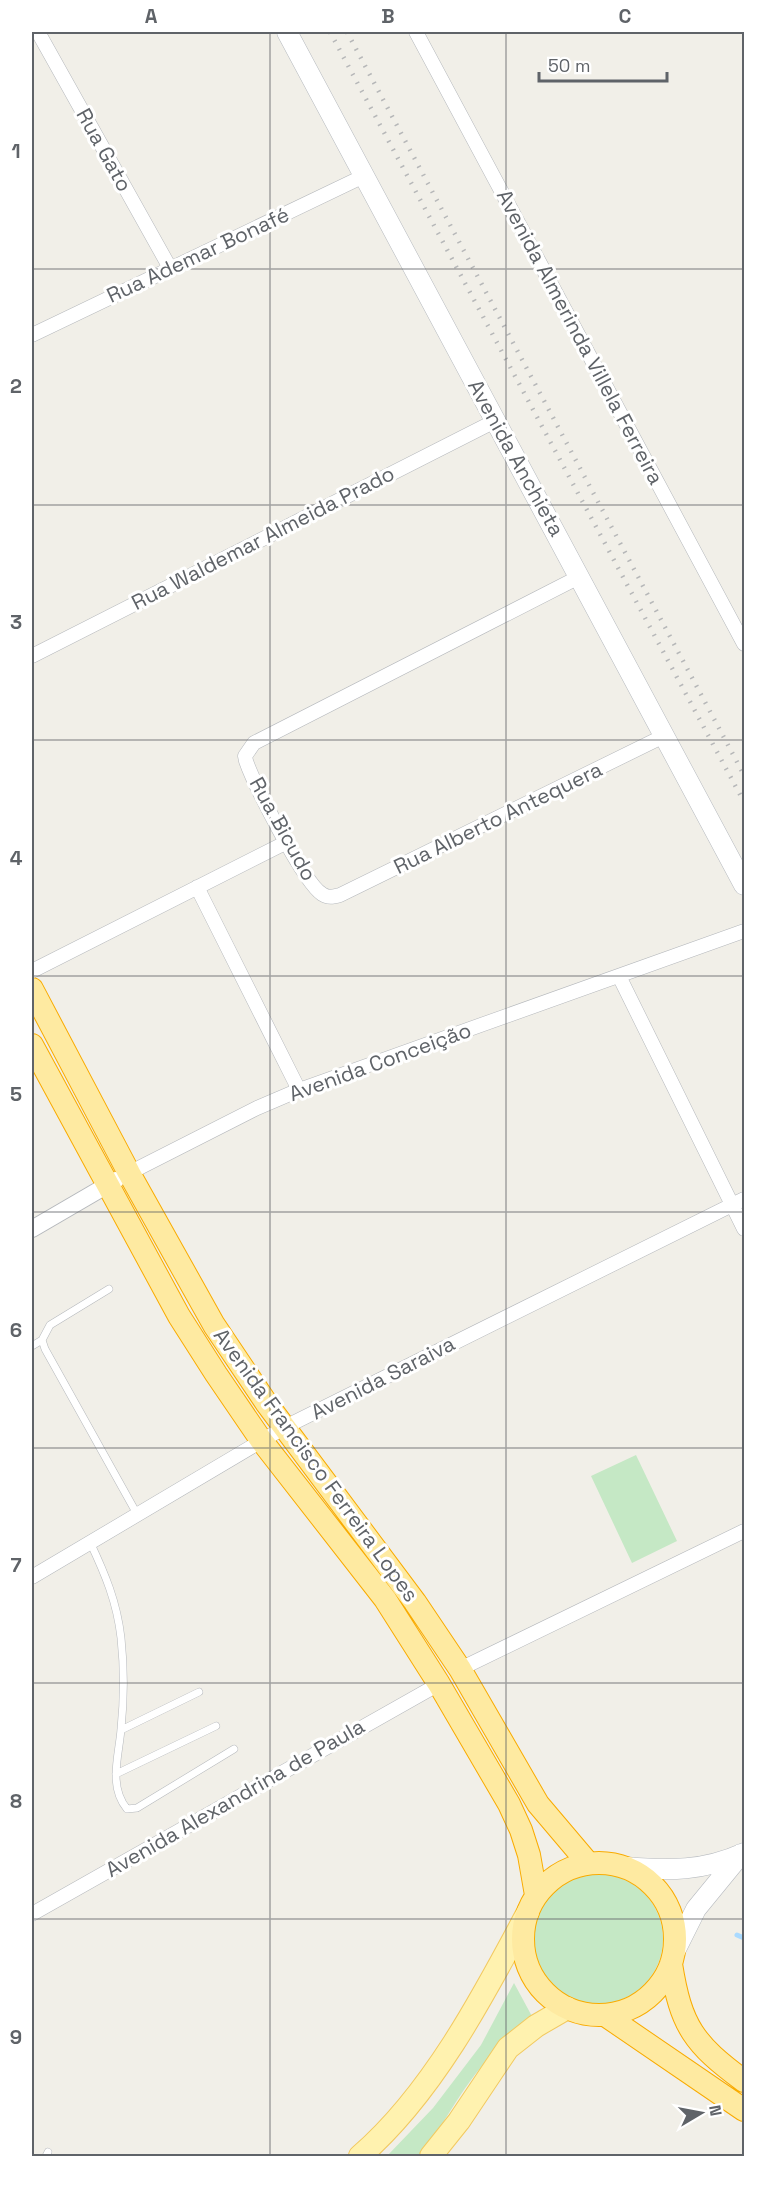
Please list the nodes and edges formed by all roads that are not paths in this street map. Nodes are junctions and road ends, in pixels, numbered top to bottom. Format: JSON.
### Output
{"nodes":[{"id":1,"x":38,"y":32,"type":"edge"},
{"id":2,"x":287,"y":32,"type":"edge"},
{"id":3,"x":416,"y":32,"type":"edge"},
{"id":4,"x":364,"y":176,"type":"junction"},
{"id":5,"x":170,"y":268,"type":"junction"},
{"id":6,"x":32,"y":335,"type":"edge"},
{"id":7,"x":495,"y":421,"type":"junction"},
{"id":8,"x":581,"y":576,"type":"junction"},
{"id":9,"x":744,"y":644,"type":"edge"},
{"id":10,"x":32,"y":656,"type":"edge"},
{"id":11,"x":666,"y":735,"type":"junction"},
{"id":12,"x":287,"y":842,"type":"junction"},
{"id":13,"x":744,"y":885,"type":"edge"},
{"id":14,"x":197,"y":886,"type":"junction"},
{"id":15,"x":328,"y":897,"type":"joint"},
{"id":16,"x":744,"y":931,"type":"edge"},
{"id":17,"x":32,"y":971,"type":"edge"},
{"id":18,"x":619,"y":976,"type":"junction"},
{"id":19,"x":32,"y":989,"type":"edge"},
{"id":20,"x":32,"y":1045,"type":"edge"},
{"id":21,"x":299,"y":1090,"type":"junction"},
{"id":22,"x":129,"y":1173,"type":"junction"},
{"id":23,"x":107,"y":1186,"type":"junction"},
{"id":24,"x":739,"y":1202,"type":"edge"},
{"id":25,"x":32,"y":1229,"type":"edge"},
{"id":26,"x":744,"y":1229,"type":"edge"},
{"id":27,"x":109,"y":1289,"type":"dead end"},
{"id":28,"x":42,"y":1340,"type":"junction"},
{"id":29,"x":32,"y":1346,"type":"edge"},
{"id":30,"x":285,"y":1427,"type":"junction"},
{"id":31,"x":261,"y":1440,"type":"junction"},
{"id":32,"x":137,"y":1514,"type":"junction"},
{"id":33,"x":744,"y":1530,"type":"edge"},
{"id":34,"x":90,"y":1542,"type":"junction"},
{"id":35,"x":32,"y":1577,"type":"edge"},
{"id":36,"x":460,"y":1669,"type":"junction"},
{"id":37,"x":439,"y":1684,"type":"junction"},
{"id":38,"x":199,"y":1692,"type":"dead end"},
{"id":39,"x":216,"y":1726,"type":"dead end"},
{"id":40,"x":121,"y":1730,"type":"junction"},
{"id":41,"x":234,"y":1749,"type":"dead end"},
{"id":42,"x":117,"y":1774,"type":"junction"},
{"id":43,"x":742,"y":1853,"type":"edge"},
{"id":44,"x":588,"y":1863,"type":"junction"},
{"id":45,"x":626,"y":1867,"type":"junction"},
{"id":46,"x":532,"y":1904,"type":"junction"},
{"id":47,"x":32,"y":1914,"type":"edge"},
{"id":48,"x":673,"y":1958,"type":"junction"},
{"id":49,"x":567,"y":2008,"type":"junction"},
{"id":50,"x":605,"y":2015,"type":"junction"},
{"id":51,"x":744,"y":2081,"type":"edge"},
{"id":52,"x":744,"y":2110,"type":"edge"},
{"id":53,"x":360,"y":2157,"type":"edge"},
{"id":54,"x":430,"y":2157,"type":"edge"}],
"edges":[{"from":1,"to":5,"type":"street","name":"Rua Gato"},
{"from":2,"to":4,"type":"main road","name":"Avenida Anchieta"},
{"from":3,"to":9,"type":"street","name":"Avenida Almerinda Villela Ferreira"},
{"from":4,"to":5,"type":"street","name":"Rua Ademar Bonafé"},
{"from":4,"to":7,"type":"main road","name":"Avenida Anchieta"},
{"from":5,"to":6,"type":"street","name":"Rua Ademar Bonafé"},
{"from":7,"to":8,"type":"main road","name":"Avenida Anchieta"},
{"from":7,"to":10,"type":"street","name":"Rua Waldemar Almeida Prado"},
{"from":8,"to":11,"type":"main road","name":"Avenida Anchieta"},
{"from":8,"to":12,"type":"street","name":"Rua Bicudo"},
{"from":11,"to":13,"type":"main road","name":"Avenida Anchieta"},
{"from":11,"to":15,"type":"street","name":"Rua Alberto Antequera"},
{"from":12,"to":14,"type":"street"},
{"from":12,"to":15,"type":"street","name":"Rua Bicudo"},
{"from":14,"to":17,"type":"street"},
{"from":14,"to":21,"type":"street"},
{"from":16,"to":18,"type":"street","name":"Avenida Conceição"},
{"from":18,"to":21,"type":"street","name":"Avenida Conceição"},
{"from":18,"to":24,"type":"street"},
{"from":19,"to":22,"type":"highway","name":"Avenida Francisco Ferreira Lopes"},
{"from":20,"to":23,"type":"highway","name":"Avenida Francisco Ferreira Lopes"},
{"from":21,"to":22,"type":"street","name":"Avenida Conceição"},
{"from":22,"to":23,"type":"street","name":"Avenida Conceição"},
{"from":22,"to":30,"type":"highway","name":"Avenida Francisco Ferreira Lopes"},
{"from":23,"to":25,"type":"street","name":"Avenida Conceição"},
{"from":23,"to":31,"type":"highway","name":"Avenida Francisco Ferreira Lopes"},
{"from":24,"to":26,"type":"street"},
{"from":24,"to":30,"type":"street","name":"Avenida Saraiva"},
{"from":27,"to":28,"type":"lane"},
{"from":28,"to":29,"type":"lane"},
{"from":28,"to":32,"type":"lane"},
{"from":30,"to":31,"type":"street","name":"Avenida Saraiva"},
{"from":30,"to":36,"type":"highway","name":"Avenida Francisco Ferreira Lopes"},
{"from":31,"to":32,"type":"street","name":"Avenida Saraiva"},
{"from":31,"to":37,"type":"highway","name":"Avenida Francisco Ferreira Lopes"},
{"from":32,"to":34,"type":"street","name":"Avenida Saraiva"},
{"from":33,"to":36,"type":"street"},
{"from":34,"to":35,"type":"street","name":"Avenida Saraiva"},
{"from":34,"to":40,"type":"lane"},
{"from":36,"to":44,"type":"highway","name":"Avenida Francisco Ferreira Lopes"},
{"from":37,"to":46,"type":"highway","name":"Avenida Francisco Ferreira Lopes"},
{"from":37,"to":47,"type":"street","name":"Avenida Alexandrina de Paula"},
{"from":38,"to":40,"type":"lane"},
{"from":39,"to":42,"type":"lane"},
{"from":40,"to":42,"type":"lane"},
{"from":41,"to":42,"type":"lane"},
{"from":43,"to":45,"type":"main road"},
{"from":43,"to":48,"type":"main road"},
{"from":44,"to":45,"type":"highway"},
{"from":44,"to":46,"type":"highway"},
{"from":45,"to":48,"type":"highway"},
{"from":46,"to":49,"type":"highway","name":"Avenida Francisco Ferreira Lopes"},
{"from":46,"to":53,"type":"main road"},
{"from":48,"to":50,"type":"highway","name":"Avenida Francisco Ferreira Lopes"},
{"from":48,"to":51,"type":"highway"},
{"from":49,"to":50,"type":"highway","name":"Avenida Francisco Ferreira Lopes"},
{"from":49,"to":54,"type":"main road"},
{"from":50,"to":52,"type":"highway","name":"Avenida Francisco Ferreira Lopes"}]}
